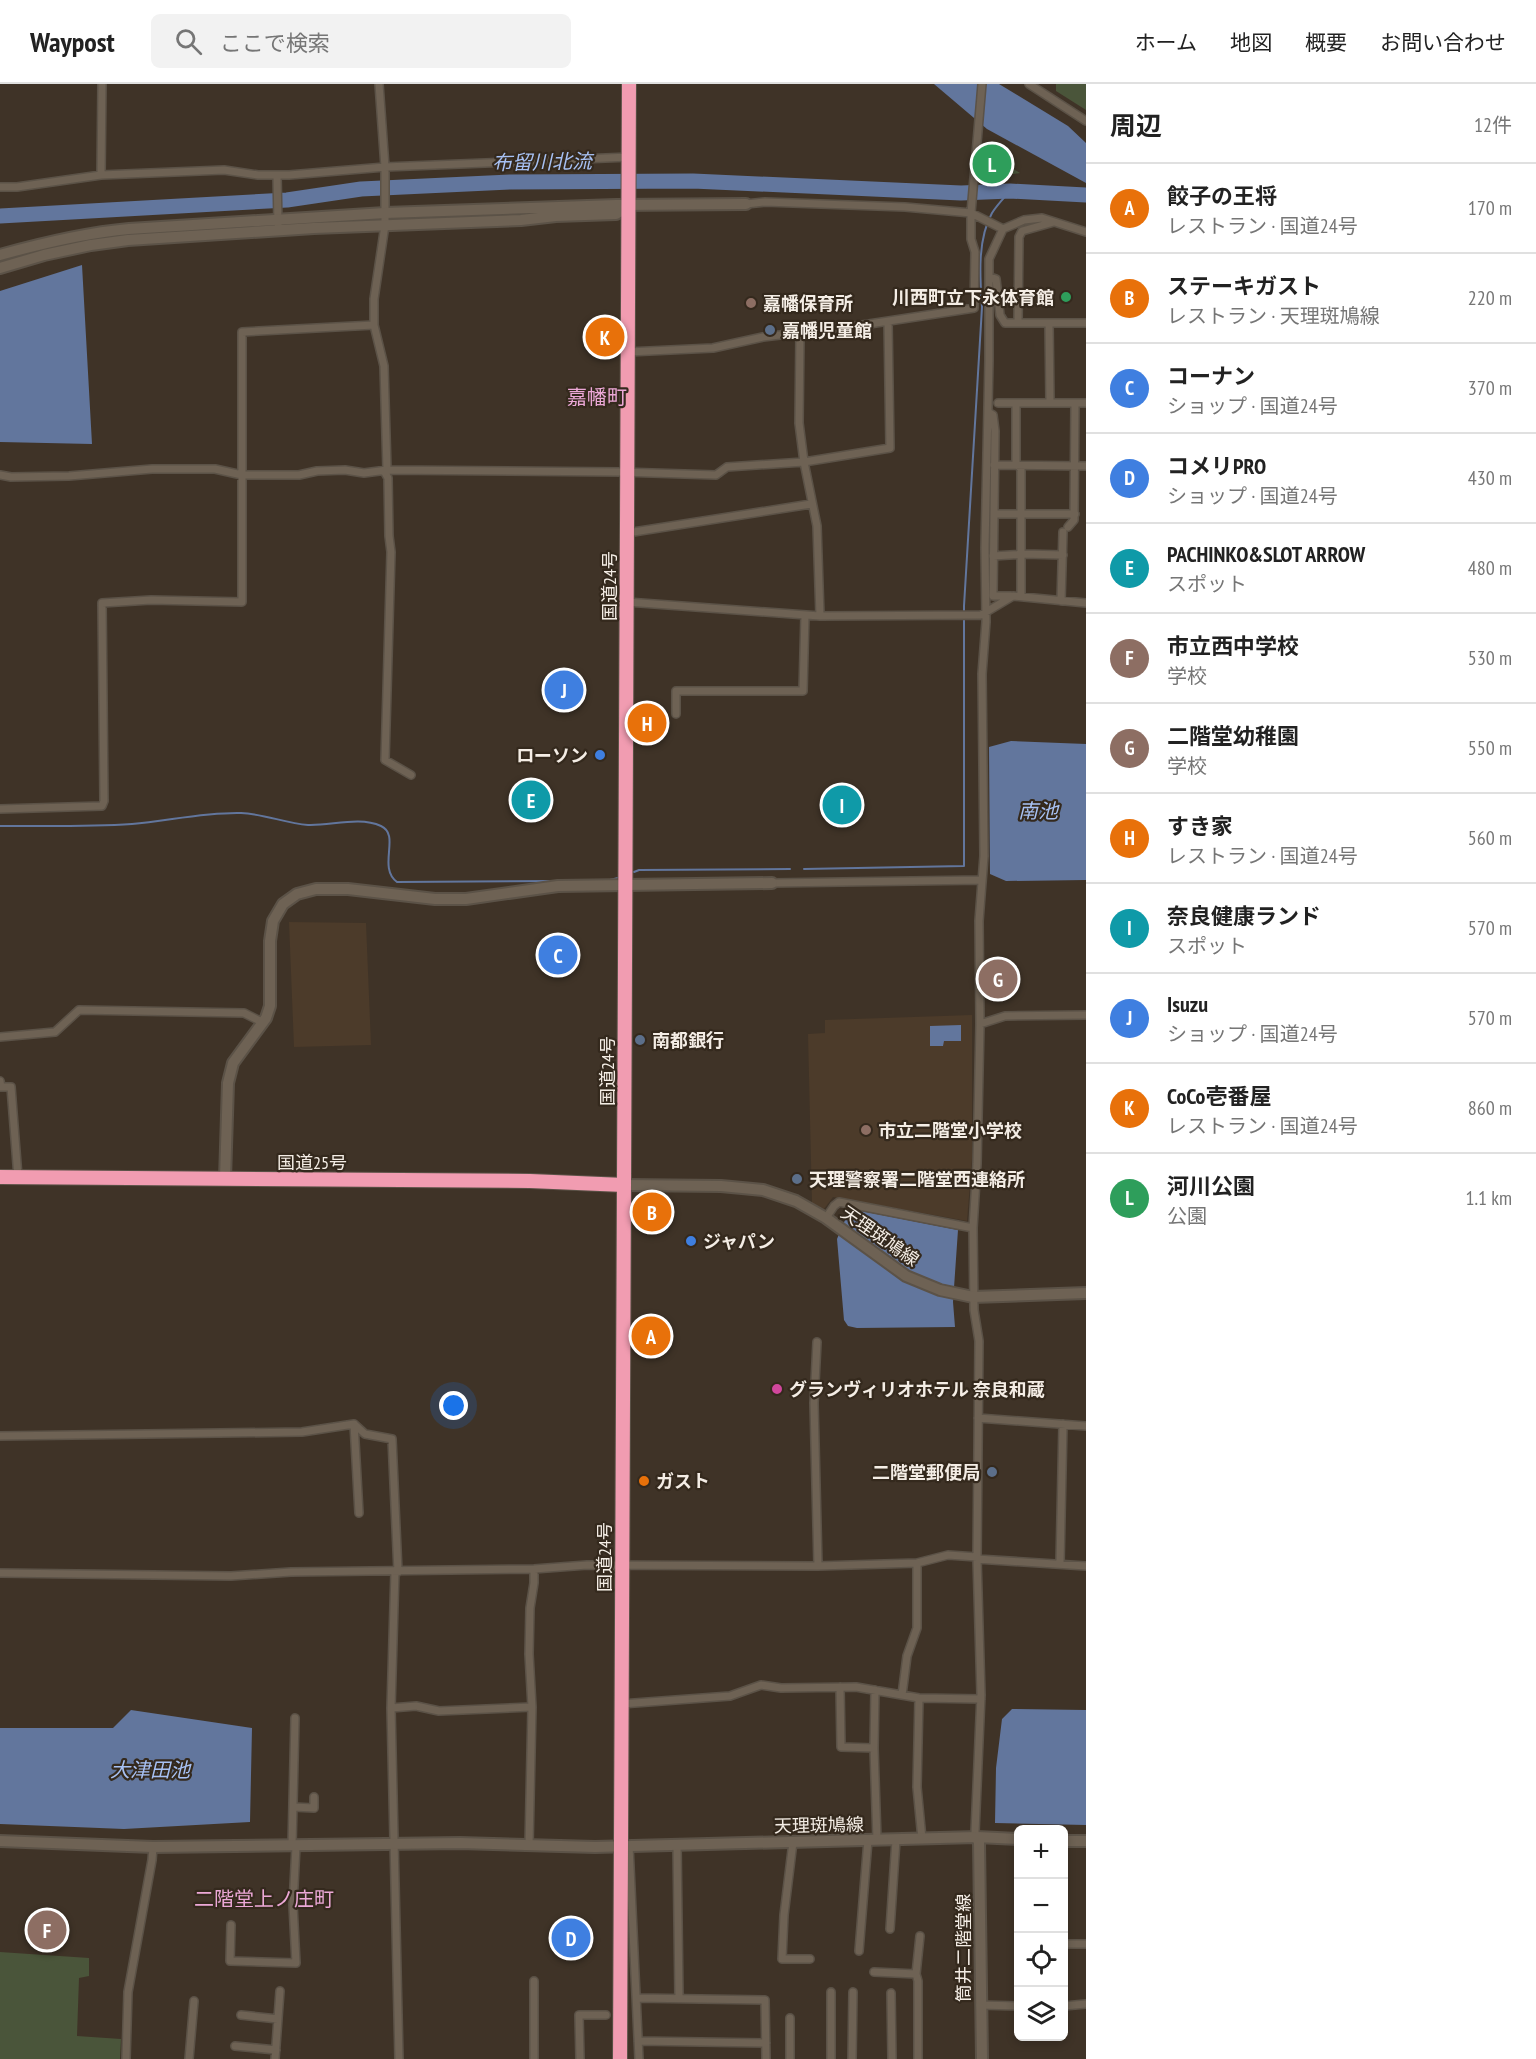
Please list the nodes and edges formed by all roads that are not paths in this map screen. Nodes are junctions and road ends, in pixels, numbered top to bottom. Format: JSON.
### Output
{"nodes":[{"id":1,"x":102,"y":84,"type":"edge"},
{"id":2,"x":379,"y":84,"type":"edge"},
{"id":3,"x":629,"y":84,"type":"edge"},
{"id":4,"x":981,"y":84,"type":"edge"},
{"id":5,"x":1029,"y":84,"type":"edge"},
{"id":6,"x":1086,"y":121,"type":"edge"},
{"id":7,"x":630,"y":164,"type":"junction"},
{"id":8,"x":385,"y":169,"type":"junction"},
{"id":9,"x":101,"y":175,"type":"junction"},
{"id":10,"x":277,"y":177,"type":"junction"},
{"id":11,"x":0,"y":187,"type":"edge"},
{"id":12,"x":630,"y":202,"type":"junction"},
{"id":13,"x":746,"y":204,"type":"joint"},
{"id":14,"x":385,"y":209,"type":"junction"},
{"id":15,"x":972,"y":210,"type":"junction"},
{"id":16,"x":278,"y":221,"type":"junction"},
{"id":17,"x":1055,"y":222,"type":"junction"},
{"id":18,"x":385,"y":225,"type":"junction"},
{"id":19,"x":1000,"y":227,"type":"junction"},
{"id":20,"x":1084,"y":232,"type":"edge"},
{"id":21,"x":976,"y":253,"type":"junction"},
{"id":22,"x":0,"y":255,"type":"edge"},
{"id":23,"x":988,"y":258,"type":"junction"},
{"id":24,"x":0,"y":268,"type":"edge"},
{"id":25,"x":990,"y":277,"type":"junction"},
{"id":26,"x":888,"y":321,"type":"junction"},
{"id":27,"x":1086,"y":323,"type":"edge"},
{"id":28,"x":1018,"y":324,"type":"junction"},
{"id":29,"x":1049,"y":324,"type":"junction"},
{"id":30,"x":374,"y":325,"type":"junction"},
{"id":31,"x":800,"y":333,"type":"junction"},
{"id":32,"x":628,"y":352,"type":"junction"},
{"id":33,"x":998,"y":403,"type":"dead end"},
{"id":34,"x":1016,"y":403,"type":"junction"},
{"id":35,"x":1050,"y":403,"type":"junction"},
{"id":36,"x":1075,"y":403,"type":"junction"},
{"id":37,"x":1086,"y":403,"type":"edge"},
{"id":38,"x":988,"y":412,"type":"junction"},
{"id":39,"x":804,"y":462,"type":"junction"},
{"id":40,"x":994,"y":465,"type":"junction"},
{"id":41,"x":1018,"y":466,"type":"junction"},
{"id":42,"x":1086,"y":466,"type":"edge"},
{"id":43,"x":1075,"y":467,"type":"junction"},
{"id":44,"x":386,"y":470,"type":"junction"},
{"id":45,"x":627,"y":472,"type":"junction"},
{"id":46,"x":0,"y":475,"type":"edge"},
{"id":47,"x":242,"y":475,"type":"junction"},
{"id":48,"x":811,"y":504,"type":"junction"},
{"id":49,"x":994,"y":514,"type":"junction"},
{"id":50,"x":1021,"y":514,"type":"junction"},
{"id":51,"x":1075,"y":514,"type":"junction"},
{"id":52,"x":627,"y":533,"type":"junction"},
{"id":53,"x":1021,"y":555,"type":"junction"},
{"id":54,"x":1063,"y":555,"type":"junction"},
{"id":55,"x":993,"y":556,"type":"junction"},
{"id":56,"x":993,"y":596,"type":"junction"},
{"id":57,"x":1017,"y":596,"type":"junction"},
{"id":58,"x":1061,"y":601,"type":"junction"},
{"id":59,"x":627,"y":602,"type":"junction"},
{"id":60,"x":1086,"y":603,"type":"edge"},
{"id":61,"x":989,"y":611,"type":"junction"},
{"id":62,"x":805,"y":615,"type":"junction"},
{"id":63,"x":820,"y":616,"type":"junction"},
{"id":64,"x":676,"y":714,"type":"dead end"},
{"id":65,"x":411,"y":775,"type":"dead end"},
{"id":66,"x":0,"y":809,"type":"edge"},
{"id":67,"x":982,"y":880,"type":"junction"},
{"id":68,"x":772,"y":883,"type":"joint"},
{"id":69,"x":626,"y":884,"type":"junction"},
{"id":70,"x":1086,"y":1015,"type":"edge"},
{"id":71,"x":262,"y":1022,"type":"junction"},
{"id":72,"x":980,"y":1024,"type":"junction"},
{"id":73,"x":0,"y":1037,"type":"edge"},
{"id":74,"x":0,"y":1081,"type":"edge"},
{"id":75,"x":0,"y":1177,"type":"edge"},
{"id":76,"x":18,"y":1177,"type":"junction"},
{"id":77,"x":225,"y":1179,"type":"junction"},
{"id":78,"x":624,"y":1185,"type":"junction"},
{"id":79,"x":831,"y":1221,"type":"junction"},
{"id":80,"x":973,"y":1228,"type":"junction"},
{"id":81,"x":1086,"y":1293,"type":"edge"},
{"id":82,"x":973,"y":1297,"type":"junction"},
{"id":83,"x":817,"y":1342,"type":"dead end"},
{"id":84,"x":978,"y":1418,"type":"junction"},
{"id":85,"x":354,"y":1424,"type":"junction"},
{"id":86,"x":1063,"y":1424,"type":"junction"},
{"id":87,"x":1086,"y":1426,"type":"edge"},
{"id":88,"x":0,"y":1436,"type":"edge"},
{"id":89,"x":359,"y":1513,"type":"dead end"},
{"id":90,"x":977,"y":1558,"type":"junction"},
{"id":91,"x":917,"y":1563,"type":"junction"},
{"id":92,"x":1060,"y":1563,"type":"junction"},
{"id":93,"x":622,"y":1565,"type":"junction"},
{"id":94,"x":818,"y":1566,"type":"junction"},
{"id":95,"x":1086,"y":1566,"type":"edge"},
{"id":96,"x":534,"y":1569,"type":"junction"},
{"id":97,"x":397,"y":1571,"type":"junction"},
{"id":98,"x":0,"y":1573,"type":"edge"},
{"id":99,"x":840,"y":1687,"type":"junction"},
{"id":100,"x":875,"y":1690,"type":"junction"},
{"id":101,"x":902,"y":1695,"type":"junction"},
{"id":102,"x":919,"y":1698,"type":"junction"},
{"id":103,"x":981,"y":1699,"type":"junction"},
{"id":104,"x":621,"y":1704,"type":"junction"},
{"id":105,"x":532,"y":1707,"type":"junction"},
{"id":106,"x":391,"y":1708,"type":"junction"},
{"id":107,"x":295,"y":1718,"type":"dead end"},
{"id":108,"x":874,"y":1748,"type":"junction"},
{"id":109,"x":314,"y":1797,"type":"dead end"},
{"id":110,"x":293,"y":1807,"type":"junction"},
{"id":111,"x":977,"y":1837,"type":"junction"},
{"id":112,"x":922,"y":1839,"type":"junction"},
{"id":113,"x":1014,"y":1839,"type":"edge"},
{"id":114,"x":872,"y":1840,"type":"junction"},
{"id":115,"x":896,"y":1840,"type":"junction"},
{"id":116,"x":1068,"y":1840,"type":"edge"},
{"id":117,"x":0,"y":1841,"type":"edge"},
{"id":118,"x":1086,"y":1841,"type":"edge"},
{"id":119,"x":793,"y":1842,"type":"junction"},
{"id":120,"x":394,"y":1843,"type":"junction"},
{"id":121,"x":529,"y":1845,"type":"junction"},
{"id":122,"x":677,"y":1845,"type":"junction"},
{"id":123,"x":294,"y":1846,"type":"junction"},
{"id":124,"x":625,"y":1846,"type":"junction"},
{"id":125,"x":153,"y":1847,"type":"junction"},
{"id":126,"x":231,"y":1925,"type":"dead end"},
{"id":127,"x":890,"y":1929,"type":"dead end"},
{"id":128,"x":920,"y":1936,"type":"dead end"},
{"id":129,"x":1068,"y":1944,"type":"edge"},
{"id":130,"x":1086,"y":1944,"type":"edge"},
{"id":131,"x":859,"y":1951,"type":"dead end"},
{"id":132,"x":810,"y":1959,"type":"dead end"},
{"id":133,"x":874,"y":1972,"type":"dead end"},
{"id":134,"x":916,"y":1974,"type":"junction"},
{"id":135,"x":534,"y":1980,"type":"dead end"},
{"id":136,"x":280,"y":1991,"type":"dead end"},
{"id":137,"x":831,"y":1992,"type":"dead end"},
{"id":138,"x":853,"y":1992,"type":"dead end"},
{"id":139,"x":891,"y":1993,"type":"dead end"},
{"id":140,"x":637,"y":1998,"type":"junction"},
{"id":141,"x":679,"y":1998,"type":"junction"},
{"id":142,"x":194,"y":2001,"type":"dead end"},
{"id":143,"x":1086,"y":2004,"type":"edge"},
{"id":144,"x":980,"y":2005,"type":"junction"},
{"id":145,"x":1014,"y":2006,"type":"edge"},
{"id":146,"x":1068,"y":2006,"type":"edge"},
{"id":147,"x":241,"y":2015,"type":"dead end"},
{"id":148,"x":606,"y":2015,"type":"dead end"},
{"id":149,"x":790,"y":2018,"type":"dead end"},
{"id":150,"x":278,"y":2019,"type":"junction"},
{"id":151,"x":638,"y":2041,"type":"junction"},
{"id":152,"x":766,"y":2043,"type":"junction"},
{"id":153,"x":235,"y":2046,"type":"dead end"},
{"id":154,"x":276,"y":2050,"type":"junction"},
{"id":155,"x":126,"y":2059,"type":"edge"},
{"id":156,"x":189,"y":2059,"type":"edge"},
{"id":157,"x":275,"y":2059,"type":"edge"},
{"id":158,"x":399,"y":2059,"type":"edge"},
{"id":159,"x":534,"y":2059,"type":"edge"},
{"id":160,"x":580,"y":2059,"type":"edge"},
{"id":161,"x":620,"y":2059,"type":"edge"},
{"id":162,"x":639,"y":2059,"type":"edge"},
{"id":163,"x":766,"y":2059,"type":"edge"},
{"id":164,"x":790,"y":2059,"type":"edge"},
{"id":165,"x":831,"y":2059,"type":"edge"},
{"id":166,"x":852,"y":2059,"type":"edge"},
{"id":167,"x":892,"y":2059,"type":"edge"},
{"id":168,"x":918,"y":2059,"type":"edge"},
{"id":169,"x":982,"y":2059,"type":"edge"}],
"edges":[{"from":1,"to":9,"type":"street"},
{"from":2,"to":8,"type":"street"},
{"from":3,"to":7,"type":"highway","name":"国道24号"},
{"from":4,"to":15,"type":"street"},
{"from":5,"to":6,"type":"street"},
{"from":7,"to":8,"type":"street"},
{"from":7,"to":12,"type":"highway","name":"国道24号"},
{"from":8,"to":10,"type":"street"},
{"from":8,"to":14,"type":"street"},
{"from":9,"to":10,"type":"street"},
{"from":9,"to":11,"type":"street"},
{"from":10,"to":16,"type":"street"},
{"from":12,"to":13,"type":"street"},
{"from":12,"to":14,"type":"street"},
{"from":12,"to":18,"type":"street"},
{"from":12,"to":32,"type":"highway","name":"国道24号"},
{"from":13,"to":15,"type":"street"},
{"from":14,"to":16,"type":"street"},
{"from":14,"to":18,"type":"street"},
{"from":15,"to":19,"type":"street"},
{"from":15,"to":21,"type":"street"},
{"from":16,"to":18,"type":"street"},
{"from":16,"to":22,"type":"street"},
{"from":16,"to":24,"type":"street"},
{"from":17,"to":19,"type":"street"},
{"from":17,"to":20,"type":"street"},
{"from":17,"to":28,"type":"street"},
{"from":18,"to":30,"type":"street"},
{"from":19,"to":23,"type":"street"},
{"from":21,"to":23,"type":"street"},
{"from":21,"to":26,"type":"street"},
{"from":23,"to":25,"type":"street"},
{"from":25,"to":28,"type":"street"},
{"from":25,"to":38,"type":"street"},
{"from":26,"to":31,"type":"street"},
{"from":26,"to":39,"type":"street"},
{"from":27,"to":29,"type":"street"},
{"from":28,"to":29,"type":"street"},
{"from":29,"to":35,"type":"street"},
{"from":30,"to":44,"type":"street"},
{"from":30,"to":47,"type":"street"},
{"from":31,"to":32,"type":"street"},
{"from":31,"to":39,"type":"street"},
{"from":32,"to":45,"type":"highway","name":"国道24号"},
{"from":33,"to":34,"type":"street"},
{"from":34,"to":35,"type":"street"},
{"from":34,"to":41,"type":"street"},
{"from":35,"to":36,"type":"street"},
{"from":36,"to":37,"type":"street"},
{"from":36,"to":43,"type":"street"},
{"from":38,"to":40,"type":"street"},
{"from":38,"to":61,"type":"street"},
{"from":39,"to":45,"type":"street"},
{"from":39,"to":48,"type":"street"},
{"from":40,"to":41,"type":"street"},
{"from":40,"to":49,"type":"street"},
{"from":41,"to":43,"type":"street"},
{"from":41,"to":50,"type":"street"},
{"from":42,"to":43,"type":"street"},
{"from":43,"to":51,"type":"street"},
{"from":44,"to":45,"type":"street"},
{"from":44,"to":47,"type":"street"},
{"from":44,"to":65,"type":"street"},
{"from":45,"to":52,"type":"highway","name":"国道24号"},
{"from":46,"to":47,"type":"street"},
{"from":47,"to":66,"type":"street"},
{"from":48,"to":52,"type":"street"},
{"from":48,"to":63,"type":"street"},
{"from":49,"to":50,"type":"street"},
{"from":49,"to":55,"type":"street"},
{"from":50,"to":51,"type":"street"},
{"from":50,"to":53,"type":"street"},
{"from":51,"to":54,"type":"street"},
{"from":52,"to":59,"type":"highway","name":"国道24号"},
{"from":53,"to":54,"type":"street"},
{"from":53,"to":55,"type":"street"},
{"from":53,"to":57,"type":"street"},
{"from":54,"to":58,"type":"street"},
{"from":55,"to":56,"type":"street"},
{"from":56,"to":57,"type":"street"},
{"from":56,"to":61,"type":"street"},
{"from":57,"to":58,"type":"street"},
{"from":57,"to":61,"type":"street"},
{"from":58,"to":60,"type":"street"},
{"from":59,"to":62,"type":"street"},
{"from":59,"to":69,"type":"highway","name":"国道24号"},
{"from":61,"to":63,"type":"street"},
{"from":61,"to":67,"type":"street"},
{"from":62,"to":63,"type":"street"},
{"from":62,"to":64,"type":"street"},
{"from":67,"to":68,"type":"street"},
{"from":67,"to":72,"type":"street"},
{"from":68,"to":69,"type":"street"},
{"from":69,"to":71,"type":"street"},
{"from":69,"to":78,"type":"highway","name":"国道24号"},
{"from":70,"to":72,"type":"street"},
{"from":71,"to":73,"type":"street"},
{"from":71,"to":77,"type":"street"},
{"from":72,"to":80,"type":"street"},
{"from":74,"to":76,"type":"street"},
{"from":75,"to":76,"type":"highway","name":"国道25号"},
{"from":76,"to":77,"type":"highway","name":"国道25号"},
{"from":77,"to":78,"type":"highway","name":"国道25号"},
{"from":78,"to":79,"type":"street","name":"天理斑鳩線"},
{"from":78,"to":93,"type":"highway","name":"国道24号"},
{"from":79,"to":80,"type":"street"},
{"from":79,"to":82,"type":"street","name":"天理斑鳩線"},
{"from":80,"to":82,"type":"street"},
{"from":81,"to":82,"type":"street","name":"天理斑鳩線"},
{"from":82,"to":84,"type":"street"},
{"from":83,"to":94,"type":"street"},
{"from":84,"to":86,"type":"street"},
{"from":84,"to":90,"type":"street"},
{"from":85,"to":88,"type":"street"},
{"from":85,"to":89,"type":"street"},
{"from":85,"to":97,"type":"street"},
{"from":86,"to":87,"type":"street"},
{"from":86,"to":92,"type":"street"},
{"from":90,"to":91,"type":"street"},
{"from":90,"to":92,"type":"street"},
{"from":90,"to":103,"type":"street"},
{"from":91,"to":94,"type":"street"},
{"from":91,"to":101,"type":"street"},
{"from":92,"to":95,"type":"street"},
{"from":93,"to":94,"type":"street"},
{"from":93,"to":96,"type":"street"},
{"from":93,"to":104,"type":"highway","name":"国道24号"},
{"from":96,"to":97,"type":"street"},
{"from":96,"to":105,"type":"street"},
{"from":97,"to":98,"type":"street"},
{"from":97,"to":106,"type":"street"},
{"from":99,"to":100,"type":"street"},
{"from":99,"to":104,"type":"street"},
{"from":99,"to":108,"type":"street"},
{"from":100,"to":101,"type":"street"},
{"from":100,"to":108,"type":"street"},
{"from":101,"to":102,"type":"street"},
{"from":102,"to":103,"type":"street"},
{"from":102,"to":112,"type":"street"},
{"from":103,"to":111,"type":"street"},
{"from":104,"to":124,"type":"highway","name":"国道24号"},
{"from":105,"to":106,"type":"street"},
{"from":105,"to":121,"type":"street"},
{"from":106,"to":120,"type":"street"},
{"from":107,"to":110,"type":"street"},
{"from":108,"to":114,"type":"street"},
{"from":109,"to":110,"type":"street"},
{"from":110,"to":123,"type":"street"},
{"from":111,"to":112,"type":"street","name":"天理斑鳩線"},
{"from":111,"to":113,"type":"street","name":"天理斑鳩線"},
{"from":111,"to":144,"type":"street","name":"筒井二階堂線"},
{"from":112,"to":115,"type":"street","name":"天理斑鳩線"},
{"from":114,"to":115,"type":"street","name":"天理斑鳩線"},
{"from":114,"to":119,"type":"street","name":"天理斑鳩線"},
{"from":114,"to":131,"type":"street"},
{"from":115,"to":127,"type":"street"},
{"from":116,"to":118,"type":"street"},
{"from":117,"to":125,"type":"street","name":"天理斑鳩線"},
{"from":119,"to":122,"type":"street","name":"天理斑鳩線"},
{"from":119,"to":132,"type":"street"},
{"from":120,"to":121,"type":"street","name":"天理斑鳩線"},
{"from":120,"to":123,"type":"street","name":"天理斑鳩線"},
{"from":120,"to":158,"type":"street"},
{"from":121,"to":124,"type":"street","name":"天理斑鳩線"},
{"from":122,"to":124,"type":"street","name":"天理斑鳩線"},
{"from":122,"to":141,"type":"street"},
{"from":123,"to":125,"type":"street","name":"天理斑鳩線"},
{"from":123,"to":126,"type":"street"},
{"from":124,"to":140,"type":"street"},
{"from":124,"to":161,"type":"highway","name":"国道24号"},
{"from":125,"to":155,"type":"street"},
{"from":128,"to":134,"type":"street"},
{"from":129,"to":130,"type":"street"},
{"from":133,"to":134,"type":"street"},
{"from":134,"to":168,"type":"street"},
{"from":135,"to":159,"type":"street"},
{"from":136,"to":150,"type":"street"},
{"from":137,"to":165,"type":"street"},
{"from":138,"to":166,"type":"street"},
{"from":139,"to":167,"type":"street"},
{"from":140,"to":141,"type":"street"},
{"from":140,"to":151,"type":"street"},
{"from":141,"to":152,"type":"street"},
{"from":142,"to":156,"type":"street"},
{"from":143,"to":146,"type":"street"},
{"from":144,"to":145,"type":"street"},
{"from":144,"to":169,"type":"street","name":"筒井二階堂線"},
{"from":147,"to":150,"type":"street"},
{"from":148,"to":160,"type":"street"},
{"from":149,"to":164,"type":"street"},
{"from":150,"to":154,"type":"street"},
{"from":151,"to":152,"type":"street"},
{"from":151,"to":162,"type":"street"},
{"from":152,"to":163,"type":"street"},
{"from":153,"to":154,"type":"street"},
{"from":154,"to":157,"type":"street"}]}
